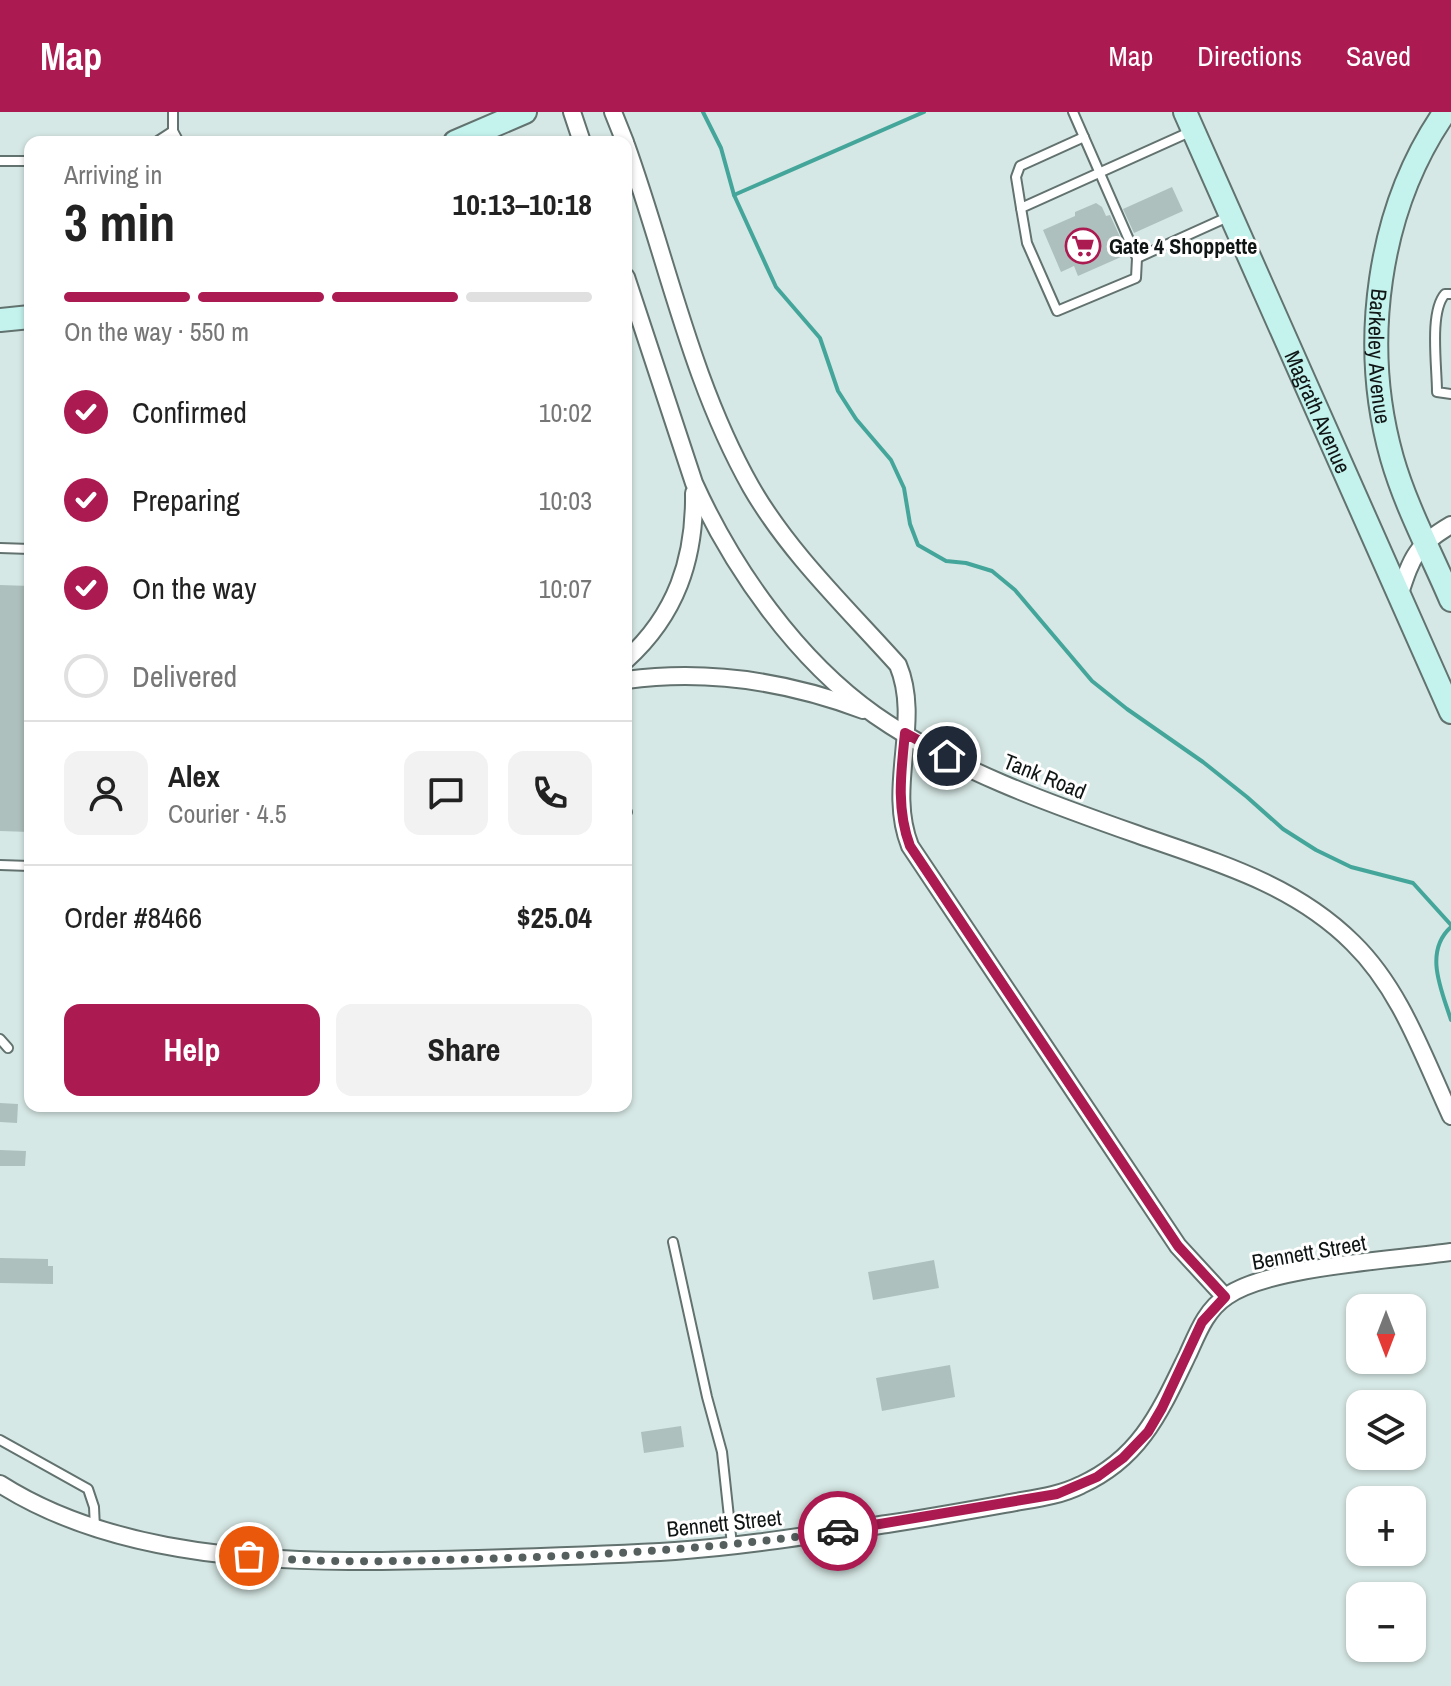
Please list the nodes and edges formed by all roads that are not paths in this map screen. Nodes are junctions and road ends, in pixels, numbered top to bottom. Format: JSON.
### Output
{"nodes":[{"id":1,"x":173,"y":112,"type":"edge"},
{"id":2,"x":525,"y":112,"type":"edge"},
{"id":3,"x":572,"y":112,"type":"edge"},
{"id":4,"x":613,"y":112,"type":"edge"},
{"id":5,"x":1073,"y":112,"type":"edge"},
{"id":6,"x":1445,"y":112,"type":"edge"},
{"id":7,"x":1189,"y":121,"type":"edge"},
{"id":8,"x":173,"y":131,"type":"junction"},
{"id":9,"x":165,"y":136,"type":"edge"},
{"id":10,"x":176,"y":136,"type":"edge"},
{"id":11,"x":469,"y":136,"type":"edge"},
{"id":12,"x":580,"y":136,"type":"edge"},
{"id":13,"x":622,"y":136,"type":"edge"},
{"id":14,"x":1084,"y":137,"type":"junction"},
{"id":15,"x":0,"y":161,"type":"edge"},
{"id":16,"x":24,"y":161,"type":"edge"},
{"id":17,"x":632,"y":165,"type":"edge"},
{"id":18,"x":1100,"y":173,"type":"junction"},
{"id":19,"x":1021,"y":208,"type":"junction"},
{"id":20,"x":1231,"y":215,"type":"junction"},
{"id":21,"x":1137,"y":258,"type":"junction"},
{"id":22,"x":1451,"y":294,"type":"edge"},
{"id":23,"x":632,"y":295,"type":"edge"},
{"id":24,"x":24,"y":318,"type":"edge"},
{"id":25,"x":0,"y":320,"type":"edge"},
{"id":26,"x":1451,"y":394,"type":"edge"},
{"id":27,"x":694,"y":483,"type":"junction"},
{"id":28,"x":1451,"y":525,"type":"edge"},
{"id":29,"x":1425,"y":540,"type":"junction"},
{"id":30,"x":0,"y":548,"type":"edge"},
{"id":31,"x":24,"y":549,"type":"edge"},
{"id":32,"x":1399,"y":596,"type":"junction"},
{"id":33,"x":1451,"y":600,"type":"edge"},
{"id":34,"x":632,"y":653,"type":"edge"},
{"id":35,"x":632,"y":679,"type":"edge"},
{"id":36,"x":1451,"y":712,"type":"edge"},
{"id":37,"x":874,"y":714,"type":"junction"},
{"id":38,"x":905,"y":733,"type":"junction"},
{"id":39,"x":0,"y":865,"type":"edge"},
{"id":40,"x":24,"y":866,"type":"edge"},
{"id":41,"x":0,"y":1039,"type":"edge"},
{"id":42,"x":8,"y":1048,"type":"dead end"},
{"id":43,"x":1451,"y":1116,"type":"edge"},
{"id":44,"x":673,"y":1242,"type":"dead end"},
{"id":45,"x":1451,"y":1252,"type":"edge"},
{"id":46,"x":1225,"y":1297,"type":"junction"},
{"id":47,"x":0,"y":1440,"type":"edge"},
{"id":48,"x":0,"y":1484,"type":"edge"},
{"id":49,"x":95,"y":1528,"type":"junction"},
{"id":50,"x":732,"y":1545,"type":"junction"}],
"edges":[{"from":1,"to":8,"type":"lane"},
{"from":2,"to":11,"type":"main road"},
{"from":3,"to":12,"type":"street"},
{"from":4,"to":13,"type":"street"},
{"from":5,"to":14,"type":"lane"},
{"from":6,"to":29,"type":"main road","name":"Barkeley Avenue"},
{"from":7,"to":18,"type":"lane"},
{"from":7,"to":20,"type":"main road","name":"Magrath Avenue"},
{"from":8,"to":9,"type":"lane"},
{"from":8,"to":10,"type":"lane"},
{"from":14,"to":18,"type":"lane"},
{"from":14,"to":19,"type":"lane"},
{"from":15,"to":16,"type":"lane"},
{"from":17,"to":38,"type":"street"},
{"from":18,"to":19,"type":"lane"},
{"from":18,"to":21,"type":"lane"},
{"from":19,"to":21,"type":"lane"},
{"from":20,"to":21,"type":"lane"},
{"from":20,"to":32,"type":"main road","name":"Magrath Avenue"},
{"from":22,"to":26,"type":"lane"},
{"from":23,"to":27,"type":"street","name":"Tank Road"},
{"from":24,"to":25,"type":"main road"},
{"from":27,"to":34,"type":"street"},
{"from":27,"to":37,"type":"street","name":"Tank Road"},
{"from":28,"to":29,"type":"street"},
{"from":29,"to":32,"type":"street"},
{"from":29,"to":33,"type":"main road","name":"Barkeley Avenue"},
{"from":30,"to":31,"type":"lane"},
{"from":32,"to":36,"type":"main road","name":"Magrath Avenue"},
{"from":35,"to":37,"type":"street"},
{"from":37,"to":38,"type":"street","name":"Tank Road"},
{"from":38,"to":43,"type":"street","name":"Tank Road"},
{"from":38,"to":46,"type":"street"},
{"from":39,"to":40,"type":"lane"},
{"from":41,"to":42,"type":"lane"},
{"from":44,"to":50,"type":"lane"},
{"from":45,"to":46,"type":"street","name":"Bennett Street"},
{"from":46,"to":50,"type":"street","name":"Bennett Street"},
{"from":47,"to":49,"type":"lane"},
{"from":48,"to":49,"type":"street","name":"Bennett Street"},
{"from":49,"to":50,"type":"street","name":"Bennett Street"}]}
